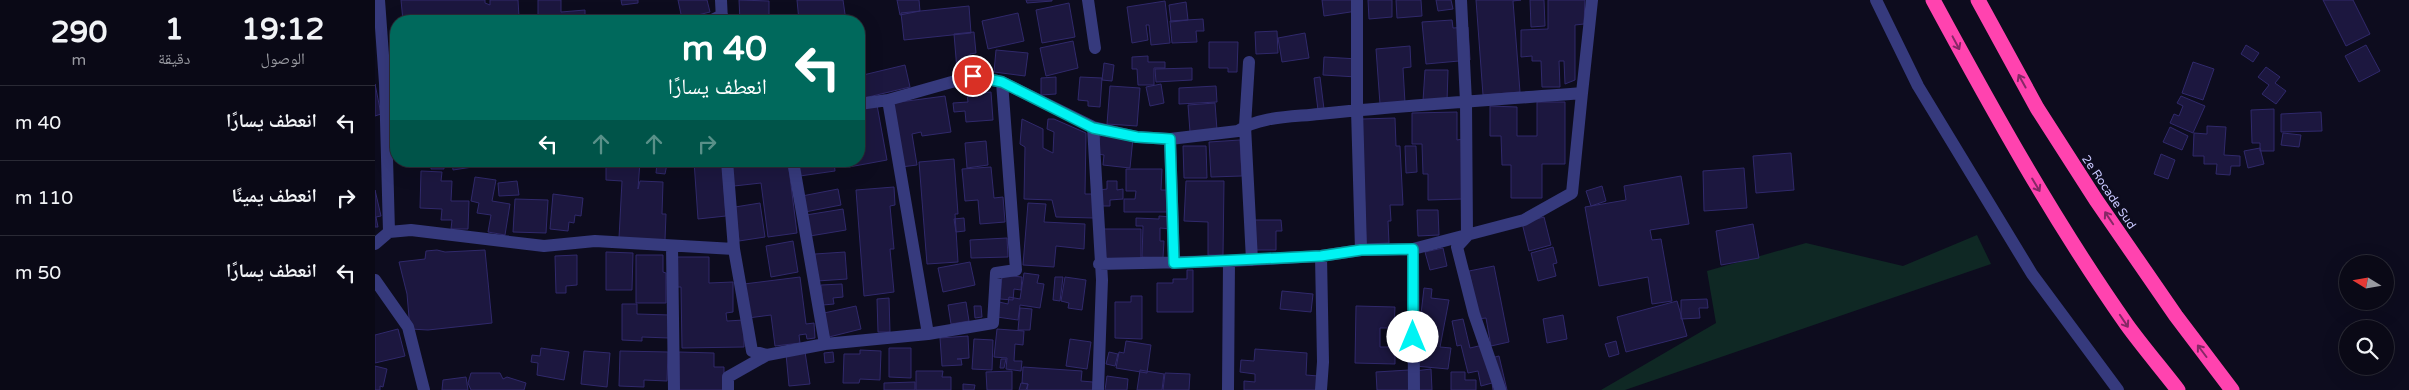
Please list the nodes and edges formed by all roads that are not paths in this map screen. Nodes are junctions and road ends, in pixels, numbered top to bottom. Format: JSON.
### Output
{"nodes":[{"id":1,"x":379,"y":0,"type":"edge"},
{"id":2,"x":721,"y":0,"type":"edge"},
{"id":3,"x":1088,"y":0,"type":"edge"},
{"id":4,"x":1357,"y":0,"type":"edge"},
{"id":5,"x":1461,"y":0,"type":"edge"},
{"id":6,"x":1593,"y":0,"type":"edge"},
{"id":7,"x":1876,"y":0,"type":"edge"},
{"id":8,"x":1933,"y":0,"type":"edge"},
{"id":9,"x":1978,"y":0,"type":"edge"},
{"id":10,"x":722,"y":15,"type":"edge"},
{"id":11,"x":1095,"y":48,"type":"dead end"},
{"id":12,"x":1249,"y":62,"type":"dead end"},
{"id":13,"x":390,"y":75,"type":"edge"},
{"id":14,"x":1002,"y":82,"type":"junction"},
{"id":15,"x":1582,"y":93,"type":"junction"},
{"id":16,"x":888,"y":100,"type":"junction"},
{"id":17,"x":1467,"y":102,"type":"junction"},
{"id":18,"x":865,"y":103,"type":"edge"},
{"id":19,"x":1357,"y":110,"type":"junction"},
{"id":20,"x":1245,"y":126,"type":"junction"},
{"id":21,"x":1093,"y":128,"type":"junction"},
{"id":22,"x":1170,"y":139,"type":"junction"},
{"id":23,"x":390,"y":157,"type":"edge"},
{"id":24,"x":727,"y":167,"type":"edge"},
{"id":25,"x":794,"y":167,"type":"edge"},
{"id":26,"x":389,"y":232,"type":"junction"},
{"id":27,"x":1467,"y":236,"type":"junction"},
{"id":28,"x":375,"y":244,"type":"edge"},
{"id":29,"x":672,"y":246,"type":"junction"},
{"id":30,"x":734,"y":249,"type":"junction"},
{"id":31,"x":1413,"y":249,"type":"junction"},
{"id":32,"x":1361,"y":250,"type":"junction"},
{"id":33,"x":1321,"y":256,"type":"junction"},
{"id":34,"x":1252,"y":260,"type":"junction"},
{"id":35,"x":1229,"y":261,"type":"junction"},
{"id":36,"x":1174,"y":263,"type":"junction"},
{"id":37,"x":1099,"y":264,"type":"junction"},
{"id":38,"x":375,"y":280,"type":"edge"},
{"id":39,"x":927,"y":334,"type":"junction"},
{"id":40,"x":825,"y":344,"type":"junction"},
{"id":41,"x":767,"y":355,"type":"junction"},
{"id":42,"x":1500,"y":389,"type":"dead end"},
{"id":43,"x":424,"y":390,"type":"edge"},
{"id":44,"x":674,"y":390,"type":"edge"},
{"id":45,"x":727,"y":390,"type":"edge"},
{"id":46,"x":1099,"y":390,"type":"edge"},
{"id":47,"x":1228,"y":390,"type":"edge"},
{"id":48,"x":1321,"y":390,"type":"edge"},
{"id":49,"x":1414,"y":390,"type":"edge"},
{"id":50,"x":2119,"y":390,"type":"edge"},
{"id":51,"x":2178,"y":390,"type":"edge"},
{"id":52,"x":2232,"y":390,"type":"edge"}],
"edges":[{"from":1,"to":13,"type":"street"},
{"from":2,"to":10,"type":"street"},
{"from":3,"to":11,"type":"street"},
{"from":4,"to":19,"type":"street"},
{"from":5,"to":17,"type":"street"},
{"from":6,"to":15,"type":"street"},
{"from":7,"to":50,"type":"street"},
{"from":8,"to":51,"type":"highway","one_way":true},
{"from":52,"to":9,"type":"highway","name":"2e Rocade Sud","one_way":true},
{"from":12,"to":20,"type":"street"},
{"from":14,"to":16,"type":"street"},
{"from":14,"to":21,"type":"street"},
{"from":14,"to":39,"type":"street"},
{"from":15,"to":17,"type":"street"},
{"from":15,"to":27,"type":"street"},
{"from":16,"to":18,"type":"street"},
{"from":16,"to":39,"type":"street"},
{"from":17,"to":19,"type":"street"},
{"from":17,"to":27,"type":"street"},
{"from":19,"to":20,"type":"street"},
{"from":19,"to":32,"type":"street"},
{"from":20,"to":22,"type":"street"},
{"from":20,"to":34,"type":"street"},
{"from":21,"to":22,"type":"street"},
{"from":21,"to":37,"type":"street"},
{"from":22,"to":36,"type":"street"},
{"from":23,"to":26,"type":"street"},
{"from":24,"to":30,"type":"street"},
{"from":25,"to":40,"type":"street"},
{"from":26,"to":28,"type":"street"},
{"from":26,"to":29,"type":"street"},
{"from":27,"to":31,"type":"street"},
{"from":27,"to":42,"type":"street"},
{"from":29,"to":30,"type":"street"},
{"from":29,"to":44,"type":"street"},
{"from":30,"to":41,"type":"street"},
{"from":31,"to":32,"type":"street"},
{"from":31,"to":49,"type":"street"},
{"from":32,"to":33,"type":"street"},
{"from":33,"to":34,"type":"street"},
{"from":33,"to":48,"type":"street"},
{"from":34,"to":35,"type":"street"},
{"from":35,"to":36,"type":"street"},
{"from":35,"to":47,"type":"street"},
{"from":36,"to":37,"type":"street"},
{"from":37,"to":46,"type":"street"},
{"from":38,"to":43,"type":"street"},
{"from":39,"to":40,"type":"street"},
{"from":40,"to":41,"type":"street"},
{"from":41,"to":45,"type":"street"}]}
